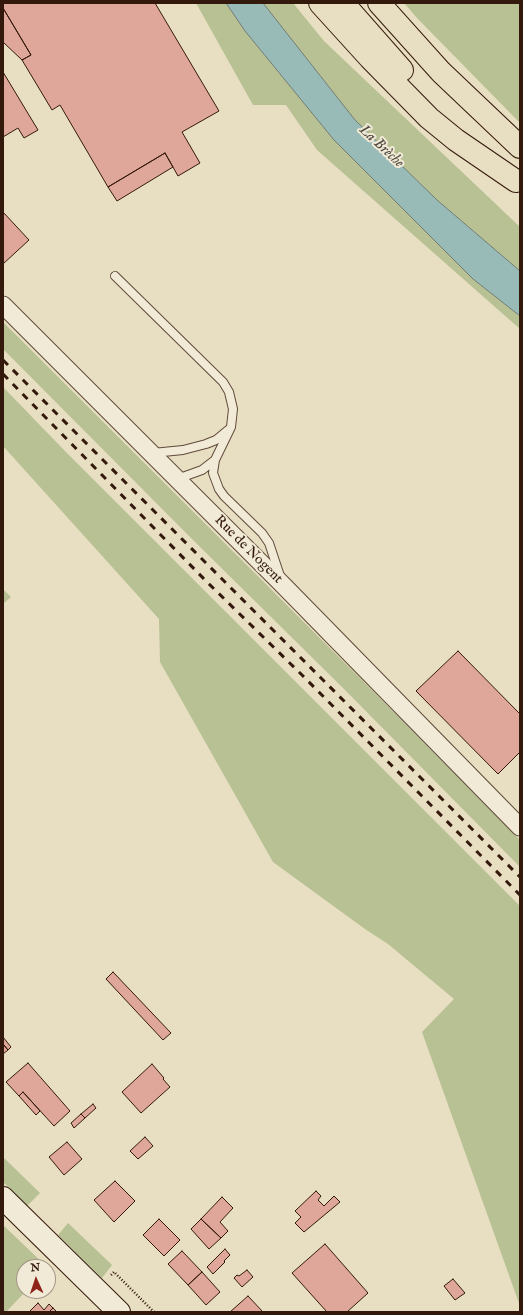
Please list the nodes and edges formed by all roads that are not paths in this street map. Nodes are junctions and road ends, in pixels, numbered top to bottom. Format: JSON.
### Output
{"nodes":[{"id":1,"x":320,"y":3,"type":"edge"},
{"id":2,"x":343,"y":3,"type":"edge"},
{"id":3,"x":379,"y":3,"type":"edge"},
{"id":4,"x":520,"y":147,"type":"edge"},
{"id":5,"x":518,"y":183,"type":"edge"},
{"id":6,"x":116,"y":276,"type":"dead end"},
{"id":7,"x":3,"y":305,"type":"edge"},
{"id":8,"x":231,"y":427,"type":"junction"},
{"id":9,"x":152,"y":453,"type":"junction"},
{"id":10,"x":215,"y":460,"type":"junction"},
{"id":11,"x":178,"y":479,"type":"junction"},
{"id":12,"x":282,"y":584,"type":"junction"},
{"id":13,"x":520,"y":827,"type":"edge"},
{"id":14,"x":3,"y":1198,"type":"edge"},
{"id":15,"x":119,"y":1312,"type":"edge"}],
"edges":[{"from":1,"to":5,"type":"highway"},
{"from":2,"to":5,"type":"highway"},
{"from":3,"to":4,"type":"highway"},
{"from":6,"to":8,"type":"lane"},
{"from":7,"to":9,"type":"street","name":"Rue de Nogent"},
{"from":8,"to":9,"type":"lane"},
{"from":8,"to":10,"type":"lane"},
{"from":9,"to":11,"type":"street","name":"Rue de Nogent"},
{"from":10,"to":11,"type":"lane"},
{"from":10,"to":12,"type":"lane"},
{"from":11,"to":12,"type":"street","name":"Rue de Nogent"},
{"from":12,"to":13,"type":"street","name":"Rue de Nogent"},
{"from":14,"to":15,"type":"main road"}]}
